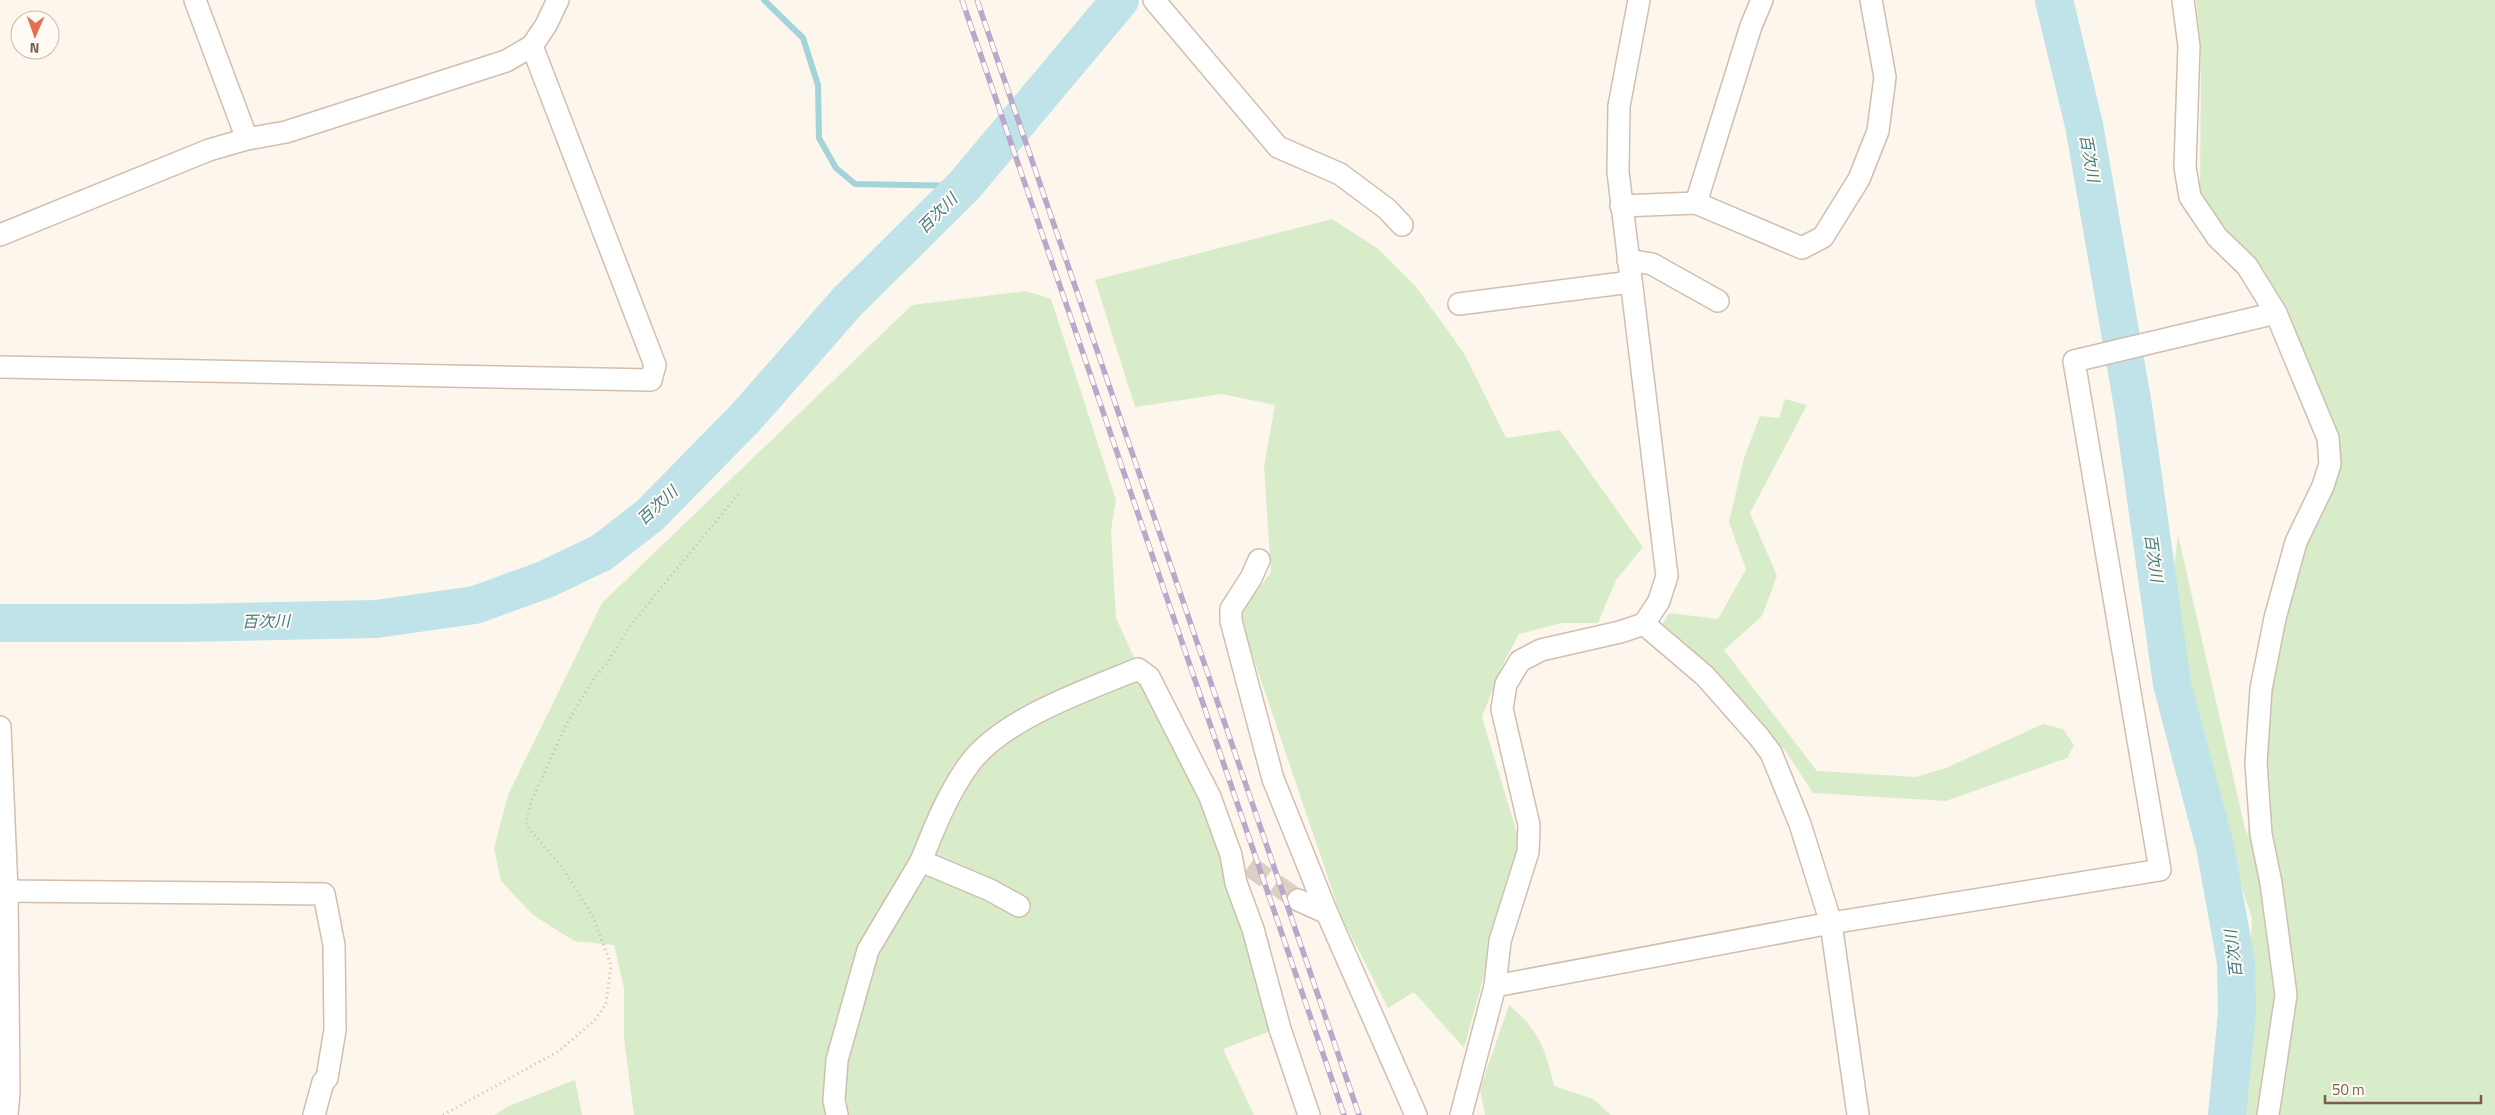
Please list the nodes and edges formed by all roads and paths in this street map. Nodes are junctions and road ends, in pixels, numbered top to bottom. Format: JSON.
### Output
{"nodes":[{"id":1,"x":194,"y":0,"type":"edge"},
{"id":2,"x":558,"y":0,"type":"edge"},
{"id":3,"x":1155,"y":0,"type":"edge"},
{"id":4,"x":1639,"y":0,"type":"edge"},
{"id":5,"x":1762,"y":0,"type":"edge"},
{"id":6,"x":1871,"y":0,"type":"edge"},
{"id":7,"x":2183,"y":0,"type":"edge"},
{"id":8,"x":532,"y":46,"type":"junction"},
{"id":9,"x":247,"y":139,"type":"junction"},
{"id":10,"x":1696,"y":203,"type":"junction"},
{"id":11,"x":1621,"y":206,"type":"junction"},
{"id":12,"x":1402,"y":225,"type":"dead end"},
{"id":13,"x":0,"y":235,"type":"edge"},
{"id":14,"x":1628,"y":260,"type":"junction"},
{"id":15,"x":1631,"y":282,"type":"junction"},
{"id":16,"x":1718,"y":301,"type":"dead end"},
{"id":17,"x":1459,"y":304,"type":"dead end"},
{"id":18,"x":2276,"y":313,"type":"junction"},
{"id":19,"x":0,"y":367,"type":"edge"},
{"id":20,"x":740,"y":492,"type":"dead end"},
{"id":21,"x":1259,"y":560,"type":"dead end"},
{"id":22,"x":1644,"y":624,"type":"junction"},
{"id":23,"x":0,"y":726,"type":"edge"},
{"id":24,"x":1231,"y":855,"type":"junction"},
{"id":25,"x":921,"y":861,"type":"junction"},
{"id":26,"x":1249,"y":866,"type":"tunnel mouth"},
{"id":27,"x":4,"y":891,"type":"edge"},
{"id":28,"x":1298,"y":900,"type":"tunnel mouth"},
{"id":29,"x":1019,"y":906,"type":"dead end"},
{"id":30,"x":1327,"y":913,"type":"junction"},
{"id":31,"x":1831,"y":923,"type":"junction"},
{"id":32,"x":1495,"y":986,"type":"junction"},
{"id":33,"x":7,"y":1115,"type":"edge"},
{"id":34,"x":314,"y":1115,"type":"edge"},
{"id":35,"x":443,"y":1115,"type":"edge"},
{"id":36,"x":836,"y":1115,"type":"edge"},
{"id":37,"x":1309,"y":1115,"type":"edge"},
{"id":38,"x":1416,"y":1115,"type":"edge"},
{"id":39,"x":1461,"y":1115,"type":"edge"},
{"id":40,"x":1858,"y":1115,"type":"edge"},
{"id":41,"x":2268,"y":1115,"type":"edge"}],
"edges":[{"from":1,"to":9,"type":"street"},
{"from":2,"to":8,"type":"street"},
{"from":3,"to":12,"type":"street"},
{"from":4,"to":11,"type":"street"},
{"from":5,"to":10,"type":"street"},
{"from":6,"to":10,"type":"street"},
{"from":7,"to":18,"type":"street"},
{"from":8,"to":9,"type":"street"},
{"from":8,"to":19,"type":"street"},
{"from":9,"to":13,"type":"street"},
{"from":10,"to":11,"type":"street"},
{"from":11,"to":14,"type":"street"},
{"from":14,"to":15,"type":"street"},
{"from":14,"to":16,"type":"street"},
{"from":15,"to":17,"type":"street"},
{"from":15,"to":22,"type":"street"},
{"from":18,"to":31,"type":"street"},
{"from":18,"to":41,"type":"street"},
{"from":20,"to":35,"type":"path"},
{"from":21,"to":30,"type":"street"},
{"from":22,"to":31,"type":"street"},
{"from":22,"to":32,"type":"street"},
{"from":23,"to":27,"type":"street"},
{"from":24,"to":25,"type":"street"},
{"from":24,"to":26,"type":"street"},
{"from":24,"to":37,"type":"street"},
{"from":25,"to":29,"type":"street"},
{"from":25,"to":36,"type":"street"},
{"from":27,"to":33,"type":"street"},
{"from":27,"to":34,"type":"street"},
{"from":28,"to":30,"type":"street"},
{"from":30,"to":38,"type":"street"},
{"from":31,"to":32,"type":"street"},
{"from":31,"to":40,"type":"street"},
{"from":32,"to":39,"type":"street"}]}
